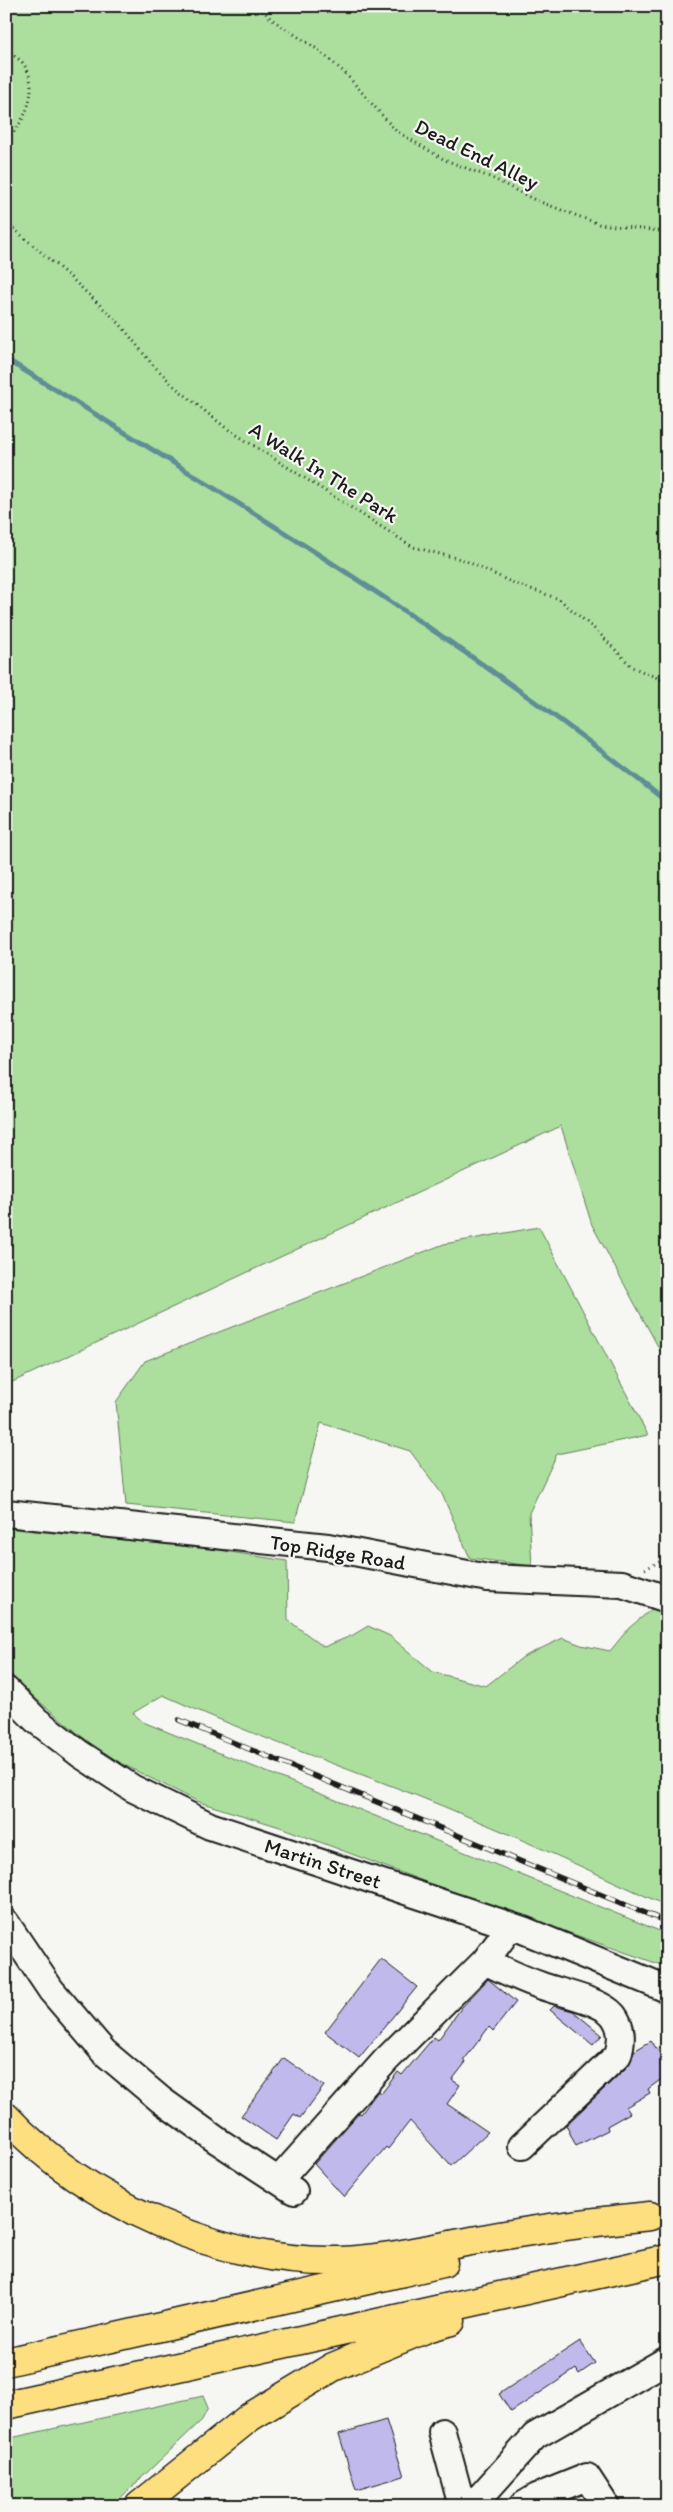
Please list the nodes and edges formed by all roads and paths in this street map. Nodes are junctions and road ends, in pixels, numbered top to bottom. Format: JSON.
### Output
{"nodes":[{"id":1,"x":259,"y":6,"type":"edge"},
{"id":2,"x":6,"y":50,"type":"edge"},
{"id":3,"x":6,"y":141,"type":"edge"},
{"id":4,"x":6,"y":222,"type":"edge"},
{"id":5,"x":667,"y":232,"type":"edge"},
{"id":6,"x":667,"y":682,"type":"edge"},
{"id":7,"x":6,"y":1513,"type":"edge"},
{"id":8,"x":667,"y":1599,"type":"edge"},
{"id":9,"x":6,"y":1690,"type":"edge"},
{"id":10,"x":6,"y":1923,"type":"edge"},
{"id":11,"x":511,"y":1926,"type":"junction"},
{"id":12,"x":485,"y":1961,"type":"junction"},
{"id":13,"x":667,"y":1989,"type":"edge"},
{"id":14,"x":6,"y":2117,"type":"edge"},
{"id":15,"x":522,"y":2146,"type":"dead end"},
{"id":16,"x":658,"y":2214,"type":"edge"},
{"id":17,"x":667,"y":2260,"type":"edge"},
{"id":18,"x":667,"y":2360,"type":"edge"},
{"id":19,"x":6,"y":2362,"type":"edge"},
{"id":20,"x":6,"y":2405,"type":"edge"},
{"id":21,"x":442,"y":2432,"type":"dead end"},
{"id":22,"x":471,"y":2505,"type":"edge"},
{"id":23,"x":139,"y":2506,"type":"edge"},
{"id":24,"x":522,"y":2506,"type":"edge"},
{"id":25,"x":606,"y":2506,"type":"edge"}],
"edges":[{"from":1,"to":5,"type":"path","name":"Dead End Alley"},
{"from":2,"to":3,"type":"path"},
{"from":4,"to":6,"type":"path","name":"A Walk In The Park"},
{"from":7,"to":8,"type":"street","name":"Top Ridge Road"},
{"from":9,"to":11,"type":"street","name":"Martin Street"},
{"from":10,"to":12,"type":"street"},
{"from":11,"to":12,"type":"street"},
{"from":11,"to":13,"type":"street","name":"Martin Street"},
{"from":12,"to":15,"type":"street"},
{"from":14,"to":16,"type":"highway"},
{"from":16,"to":19,"type":"highway"},
{"from":17,"to":20,"type":"highway"},
{"from":17,"to":23,"type":"highway"},
{"from":18,"to":22,"type":"street"},
{"from":21,"to":22,"type":"street"},
{"from":24,"to":25,"type":"street"}]}
